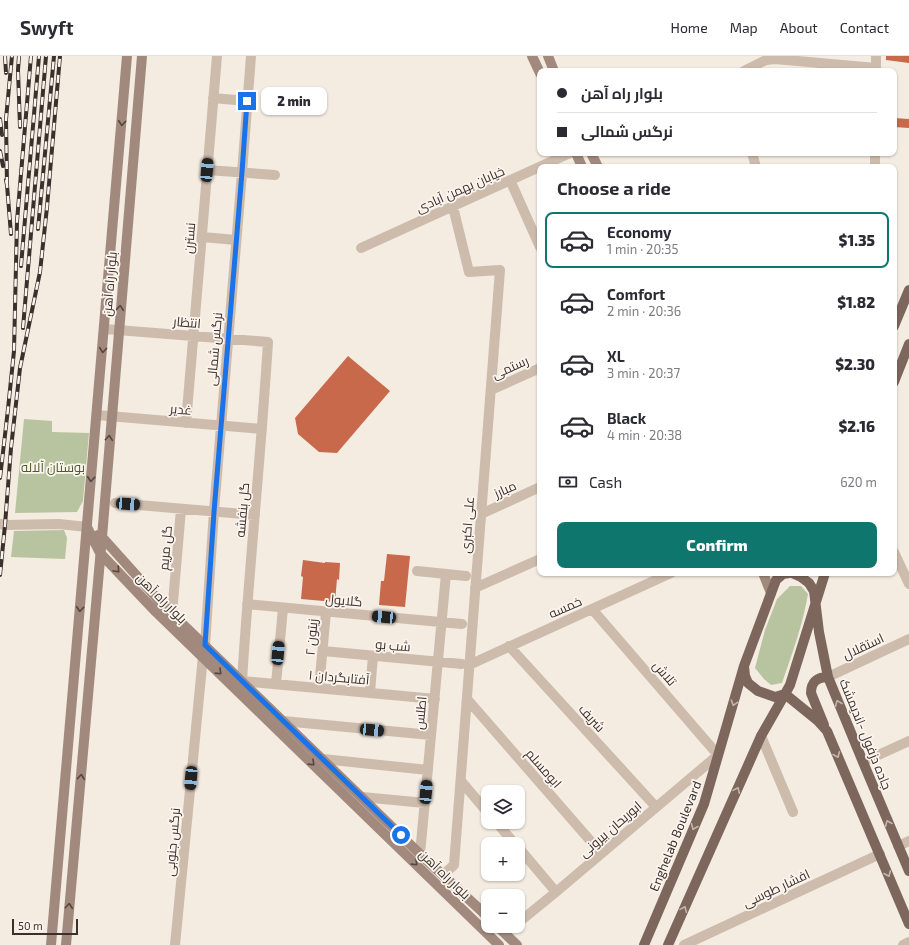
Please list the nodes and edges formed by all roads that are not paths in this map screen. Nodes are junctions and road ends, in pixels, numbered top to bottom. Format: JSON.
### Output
{"nodes":[{"id":1,"x":127,"y":56,"type":"edge"},
{"id":2,"x":142,"y":56,"type":"edge"},
{"id":3,"x":217,"y":56,"type":"edge"},
{"id":4,"x":251,"y":56,"type":"edge"},
{"id":5,"x":532,"y":56,"type":"edge"},
{"id":6,"x":548,"y":56,"type":"edge"},
{"id":7,"x":876,"y":56,"type":"edge"},
{"id":8,"x":770,"y":58,"type":"edge"},
{"id":9,"x":538,"y":68,"type":"edge"},
{"id":10,"x":553,"y":68,"type":"edge"},
{"id":11,"x":750,"y":68,"type":"edge"},
{"id":12,"x":866,"y":68,"type":"edge"},
{"id":13,"x":876,"y":68,"type":"edge"},
{"id":14,"x":213,"y":98,"type":"junction"},
{"id":15,"x":247,"y":101,"type":"junction"},
{"id":16,"x":123,"y":108,"type":"junction"},
{"id":17,"x":137,"y":109,"type":"junction"},
{"id":18,"x":563,"y":156,"type":"edge"},
{"id":19,"x":546,"y":164,"type":"edge"},
{"id":20,"x":537,"y":168,"type":"edge"},
{"id":21,"x":207,"y":170,"type":"junction"},
{"id":22,"x":242,"y":172,"type":"junction"},
{"id":23,"x":275,"y":175,"type":"dead end"},
{"id":24,"x":510,"y":180,"type":"junction"},
{"id":25,"x":453,"y":206,"type":"junction"},
{"id":26,"x":114,"y":210,"type":"junction"},
{"id":27,"x":128,"y":212,"type":"junction"},
{"id":28,"x":202,"y":237,"type":"junction"},
{"id":29,"x":236,"y":240,"type":"junction"},
{"id":30,"x":537,"y":240,"type":"edge"},
{"id":31,"x":361,"y":248,"type":"dead end"},
{"id":32,"x":909,"y":290,"type":"edge"},
{"id":33,"x":897,"y":319,"type":"edge"},
{"id":34,"x":104,"y":329,"type":"junction"},
{"id":35,"x":118,"y":330,"type":"junction"},
{"id":36,"x":193,"y":336,"type":"junction"},
{"id":37,"x":228,"y":339,"type":"junction"},
{"id":38,"x":268,"y":342,"type":"joint"},
{"id":39,"x":909,"y":344,"type":"edge"},
{"id":40,"x":907,"y":356,"type":"edge"},
{"id":41,"x":537,"y":369,"type":"edge"},
{"id":42,"x":897,"y":376,"type":"edge"},
{"id":43,"x":491,"y":390,"type":"junction"},
{"id":44,"x":97,"y":415,"type":"junction"},
{"id":45,"x":111,"y":416,"type":"junction"},
{"id":46,"x":186,"y":422,"type":"junction"},
{"id":47,"x":221,"y":425,"type":"junction"},
{"id":48,"x":262,"y":429,"type":"junction"},
{"id":49,"x":537,"y":488,"type":"edge"},
{"id":50,"x":115,"y":503,"type":"dead end"},
{"id":51,"x":181,"y":509,"type":"junction"},
{"id":52,"x":214,"y":512,"type":"junction"},
{"id":53,"x":481,"y":514,"type":"junction"},
{"id":54,"x":255,"y":515,"type":"junction"},
{"id":55,"x":0,"y":524,"type":"edge"},
{"id":56,"x":87,"y":527,"type":"junction"},
{"id":57,"x":102,"y":537,"type":"junction"},
{"id":58,"x":100,"y":553,"type":"junction"},
{"id":59,"x":897,"y":558,"type":"edge"},
{"id":60,"x":537,"y":560,"type":"edge"},
{"id":61,"x":417,"y":571,"type":"dead end"},
{"id":62,"x":446,"y":574,"type":"junction"},
{"id":63,"x":466,"y":576,"type":"dead end"},
{"id":64,"x":664,"y":576,"type":"edge"},
{"id":65,"x":764,"y":576,"type":"edge"},
{"id":66,"x":782,"y":576,"type":"edge"},
{"id":67,"x":797,"y":576,"type":"edge"},
{"id":68,"x":824,"y":576,"type":"edge"},
{"id":69,"x":909,"y":584,"type":"edge"},
{"id":70,"x":475,"y":588,"type":"junction"},
{"id":71,"x":771,"y":592,"type":"junction"},
{"id":72,"x":816,"y":602,"type":"junction"},
{"id":73,"x":247,"y":604,"type":"junction"},
{"id":74,"x":283,"y":608,"type":"junction"},
{"id":75,"x":592,"y":609,"type":"junction"},
{"id":76,"x":326,"y":612,"type":"junction"},
{"id":77,"x":172,"y":614,"type":"junction"},
{"id":78,"x":442,"y":622,"type":"junction"},
{"id":79,"x":462,"y":624,"type":"dead end"},
{"id":80,"x":909,"y":639,"type":"edge"},
{"id":81,"x":205,"y":645,"type":"junction"},
{"id":82,"x":509,"y":646,"type":"junction"},
{"id":83,"x":323,"y":651,"type":"junction"},
{"id":84,"x":203,"y":656,"type":"junction"},
{"id":85,"x":373,"y":656,"type":"junction"},
{"id":86,"x":438,"y":662,"type":"junction"},
{"id":87,"x":466,"y":664,"type":"junction"},
{"id":88,"x":744,"y":666,"type":"junction"},
{"id":89,"x":828,"y":677,"type":"junction"},
{"id":90,"x":242,"y":681,"type":"junction"},
{"id":91,"x":276,"y":684,"type":"junction"},
{"id":92,"x":319,"y":688,"type":"junction"},
{"id":93,"x":370,"y":692,"type":"junction"},
{"id":94,"x":785,"y":694,"type":"junction"},
{"id":95,"x":435,"y":698,"type":"junction"},
{"id":96,"x":467,"y":699,"type":"junction"},
{"id":97,"x":283,"y":721,"type":"junction"},
{"id":98,"x":826,"y":730,"type":"junction"},
{"id":99,"x":431,"y":735,"type":"junction"},
{"id":100,"x":761,"y":736,"type":"junction"},
{"id":101,"x":909,"y":741,"type":"edge"},
{"id":102,"x":68,"y":749,"type":"junction"},
{"id":103,"x":83,"y":751,"type":"junction"},
{"id":104,"x":718,"y":755,"type":"junction"},
{"id":105,"x":323,"y":759,"type":"junction"},
{"id":106,"x":863,"y":762,"type":"junction"},
{"id":107,"x":428,"y":770,"type":"junction"},
{"id":108,"x":460,"y":781,"type":"junction"},
{"id":109,"x":362,"y":797,"type":"junction"},
{"id":110,"x":425,"y":803,"type":"junction"},
{"id":111,"x":481,"y":805,"type":"edge"},
{"id":112,"x":656,"y":807,"type":"junction"},
{"id":113,"x":793,"y":812,"type":"dead end"},
{"id":114,"x":502,"y":829,"type":"edge"},
{"id":115,"x":509,"y":837,"type":"edge"},
{"id":116,"x":909,"y":841,"type":"edge"},
{"id":117,"x":898,"y":846,"type":"junction"},
{"id":118,"x":420,"y":854,"type":"junction"},
{"id":119,"x":601,"y":854,"type":"junction"},
{"id":120,"x":880,"y":854,"type":"junction"},
{"id":121,"x":525,"y":855,"type":"edge"},
{"id":122,"x":909,"y":871,"type":"edge"},
{"id":123,"x":443,"y":875,"type":"junction"},
{"id":124,"x":556,"y":892,"type":"junction"},
{"id":125,"x":481,"y":910,"type":"edge"},
{"id":126,"x":525,"y":917,"type":"edge"},
{"id":127,"x":909,"y":924,"type":"edge"},
{"id":128,"x":505,"y":934,"type":"edge"},
{"id":129,"x":909,"y":942,"type":"edge"},
{"id":130,"x":51,"y":945,"type":"edge"},
{"id":131,"x":66,"y":945,"type":"edge"},
{"id":132,"x":175,"y":945,"type":"edge"},
{"id":133,"x":499,"y":945,"type":"edge"},
{"id":134,"x":517,"y":945,"type":"edge"},
{"id":135,"x":644,"y":945,"type":"edge"},
{"id":136,"x":668,"y":945,"type":"edge"},
{"id":137,"x":684,"y":945,"type":"edge"},
{"id":138,"x":903,"y":945,"type":"edge"}],
"edges":[{"from":1,"to":16,"type":"street","name":"بلوار راه آهن"},
{"from":2,"to":17,"type":"street","name":"بلوار راه آهن"},
{"from":3,"to":14,"type":"street","name":"نسترن"},
{"from":4,"to":15,"type":"street","name":"نرگس شمالی"},
{"from":5,"to":9,"type":"street"},
{"from":6,"to":10,"type":"street"},
{"from":7,"to":13,"type":"street"},
{"from":8,"to":11,"type":"street"},
{"from":8,"to":12,"type":"street"},
{"from":14,"to":15,"type":"street"},
{"from":14,"to":21,"type":"street","name":"نسترن"},
{"from":15,"to":22,"type":"street","name":"نرگس شمالی"},
{"from":16,"to":17,"type":"street"},
{"from":16,"to":26,"type":"street","name":"بلوار راه آهن","one_way":true},
{"from":17,"to":27,"type":"street","name":"بلوار راه آهن"},
{"from":18,"to":19,"type":"street","name":"خیابان بهمن آبادی"},
{"from":20,"to":24,"type":"street","name":"خیابان بهمن آبادی"},
{"from":21,"to":22,"type":"street"},
{"from":21,"to":28,"type":"street","name":"نسترن"},
{"from":22,"to":23,"type":"street"},
{"from":22,"to":29,"type":"street","name":"نرگس شمالی"},
{"from":24,"to":25,"type":"street","name":"خیابان بهمن آبادی"},
{"from":24,"to":30,"type":"street"},
{"from":25,"to":31,"type":"street","name":"خیابان بهمن آبادی"},
{"from":25,"to":43,"type":"street","name":"علی اکبری"},
{"from":26,"to":27,"type":"street"},
{"from":26,"to":34,"type":"street","name":"بلوار راه آهن"},
{"from":35,"to":27,"type":"street","name":"بلوار راه آهن","one_way":true},
{"from":28,"to":29,"type":"street"},
{"from":28,"to":36,"type":"street","name":"نسترن"},
{"from":29,"to":37,"type":"street","name":"نرگس شمالی"},
{"from":32,"to":33,"type":"main road"},
{"from":34,"to":35,"type":"street","name":"انتظار"},
{"from":34,"to":44,"type":"street","name":"بلوار راه آهن","one_way":true},
{"from":35,"to":36,"type":"street","name":"انتظار"},
{"from":35,"to":45,"type":"street","name":"بلوار راه آهن"},
{"from":36,"to":37,"type":"street","name":"انتظار"},
{"from":36,"to":46,"type":"street","name":"نسترن"},
{"from":37,"to":38,"type":"street","name":"انتظار"},
{"from":37,"to":47,"type":"street","name":"نرگس شمالی"},
{"from":38,"to":48,"type":"street","name":"گل بنفشه"},
{"from":39,"to":40,"type":"main road"},
{"from":40,"to":42,"type":"main road"},
{"from":41,"to":43,"type":"street","name":"رستمی"},
{"from":43,"to":53,"type":"street","name":"علی اکبری"},
{"from":44,"to":45,"type":"street","name":"غدیر"},
{"from":44,"to":56,"type":"street","name":"بلوار راه آهن","one_way":true},
{"from":45,"to":46,"type":"street","name":"غدیر"},
{"from":57,"to":45,"type":"street","name":"بلوار راه آهن","one_way":true},
{"from":46,"to":47,"type":"street","name":"غدیر"},
{"from":47,"to":48,"type":"street","name":"غدیر"},
{"from":47,"to":52,"type":"street","name":"نرگس شمالی"},
{"from":48,"to":54,"type":"street","name":"گل بنفشه"},
{"from":49,"to":53,"type":"street","name":"مبارز"},
{"from":50,"to":51,"type":"street"},
{"from":51,"to":52,"type":"street"},
{"from":51,"to":77,"type":"street","name":"گل مریم"},
{"from":52,"to":54,"type":"street"},
{"from":52,"to":81,"type":"street","name":"نرگس شمالی"},
{"from":53,"to":70,"type":"street","name":"علی اکبری"},
{"from":54,"to":73,"type":"street","name":"گل بنفشه"},
{"from":55,"to":56,"type":"street"},
{"from":56,"to":57,"type":"street","name":"بلوار راه آهن"},
{"from":56,"to":58,"type":"street","name":"بلوار راه آهن"},
{"from":56,"to":102,"type":"street","name":"بلوار راه آهن","one_way":true},
{"from":57,"to":58,"type":"street","name":"بلوار راه آهن"},
{"from":57,"to":77,"type":"street","name":"بلوار راه آهن"},
{"from":58,"to":84,"type":"street","name":"بلوار راه آهن","one_way":true},
{"from":58,"to":103,"type":"street","name":"بلوار راه آهن"},
{"from":59,"to":69,"type":"street"},
{"from":60,"to":70,"type":"street"},
{"from":61,"to":62,"type":"street"},
{"from":62,"to":63,"type":"street"},
{"from":62,"to":78,"type":"street","name":"اطلس"},
{"from":64,"to":75,"type":"street","name":"خمسه"},
{"from":65,"to":71,"type":"street"},
{"from":66,"to":71,"type":"main road","name":"Enghelab Boulevard"},
{"from":67,"to":72,"type":"main road"},
{"from":68,"to":72,"type":"main road"},
{"from":70,"to":87,"type":"street","name":"علی اکبری"},
{"from":71,"to":88,"type":"main road","name":"Enghelab Boulevard"},
{"from":72,"to":89,"type":"main road","name":"جاده دزفول -اندیمشک"},
{"from":72,"to":94,"type":"main road"},
{"from":73,"to":74,"type":"street","name":"گلایول"},
{"from":73,"to":90,"type":"street","name":"گل بنفشه"},
{"from":74,"to":76,"type":"street","name":"گلایول"},
{"from":74,"to":91,"type":"street"},
{"from":75,"to":82,"type":"street","name":"خمسه"},
{"from":75,"to":104,"type":"street","name":"تلاش"},
{"from":76,"to":78,"type":"street","name":"گلایول"},
{"from":76,"to":83,"type":"street","name":"زیتون ۲"},
{"from":77,"to":81,"type":"street","name":"بلوار راه آهن"},
{"from":78,"to":79,"type":"street","name":"گلایول"},
{"from":78,"to":86,"type":"street","name":"اطلس"},
{"from":80,"to":89,"type":"street","name":"استقلال"},
{"from":81,"to":84,"type":"street","name":"نرگس جنوبی"},
{"from":81,"to":90,"type":"street","name":"بلوار راه آهن"},
{"from":82,"to":87,"type":"street","name":"خمسه"},
{"from":82,"to":112,"type":"street","name":"شریف"},
{"from":83,"to":85,"type":"street","name":"شب بو"},
{"from":83,"to":92,"type":"street","name":"زیتون ۲"},
{"from":84,"to":132,"type":"street","name":"نرگس جنوبی"},
{"from":84,"to":133,"type":"street","name":"بلوار راه آهن","one_way":true},
{"from":85,"to":86,"type":"street","name":"شب بو"},
{"from":85,"to":93,"type":"street"},
{"from":86,"to":87,"type":"street","name":"شب بو"},
{"from":86,"to":95,"type":"street","name":"اطلس"},
{"from":87,"to":96,"type":"street","name":"علی اکبری"},
{"from":88,"to":94,"type":"main road"},
{"from":88,"to":104,"type":"main road","name":"Enghelab Boulevard","one_way":true},
{"from":89,"to":98,"type":"main road"},
{"from":106,"to":89,"type":"main road","name":"جاده دزفول -اندیمشک","one_way":true},
{"from":90,"to":91,"type":"street","name":"آفتابگردان ۱"},
{"from":90,"to":97,"type":"street","name":"بلوار راه آهن"},
{"from":91,"to":92,"type":"street","name":"آفتابگردان ۱"},
{"from":92,"to":93,"type":"street","name":"آفتابگردان ۱"},
{"from":93,"to":95,"type":"street","name":"آفتابگردان ۱"},
{"from":94,"to":98,"type":"main road"},
{"from":94,"to":100,"type":"main road"},
{"from":95,"to":99,"type":"street","name":"اطلس"},
{"from":96,"to":108,"type":"street","name":"علی اکبری"},
{"from":96,"to":119,"type":"street","name":"ابومسلم"},
{"from":97,"to":99,"type":"street"},
{"from":97,"to":105,"type":"street","name":"بلوار راه آهن"},
{"from":98,"to":120,"type":"main road","one_way":true},
{"from":99,"to":107,"type":"street","name":"اطلس"},
{"from":100,"to":113,"type":"street"},
{"from":136,"to":100,"type":"main road","one_way":true},
{"from":101,"to":106,"type":"street"},
{"from":102,"to":103,"type":"street"},
{"from":102,"to":130,"type":"street","name":"بلوار راه آهن"},
{"from":131,"to":103,"type":"street","name":"بلوار راه آهن","one_way":true},
{"from":104,"to":112,"type":"street","name":"ابوریحان بیرونی"},
{"from":104,"to":135,"type":"main road","name":"Enghelab Boulevard","one_way":true},
{"from":105,"to":107,"type":"street"},
{"from":105,"to":109,"type":"street","name":"بلوار راه آهن"},
{"from":117,"to":106,"type":"main road","name":"جاده دزفول -اندیمشک","one_way":true},
{"from":107,"to":110,"type":"street","name":"اطلس"},
{"from":108,"to":111,"type":"street"},
{"from":108,"to":123,"type":"street","name":"علی اکبری"},
{"from":109,"to":110,"type":"street"},
{"from":109,"to":118,"type":"street","name":"بلوار راه آهن"},
{"from":110,"to":118,"type":"street","name":"اطلس"},
{"from":112,"to":119,"type":"street","name":"ابوریحان بیرونی"},
{"from":114,"to":115,"type":"street"},
{"from":116,"to":117,"type":"street"},
{"from":117,"to":122,"type":"main road","name":"جاده دزفول -اندیمشک"},
{"from":118,"to":123,"type":"street","name":"بلوار راه آهن"},
{"from":119,"to":124,"type":"street","name":"ابوریحان بیرونی"},
{"from":120,"to":127,"type":"main road","one_way":true},
{"from":120,"to":137,"type":"street","name":"افشار طوسی"},
{"from":121,"to":124,"type":"street"},
{"from":123,"to":125,"type":"street","name":"بلوار راه آهن"},
{"from":124,"to":126,"type":"street","name":"ابوریحان بیرونی"},
{"from":128,"to":134,"type":"street"},
{"from":129,"to":138,"type":"street"}]}
